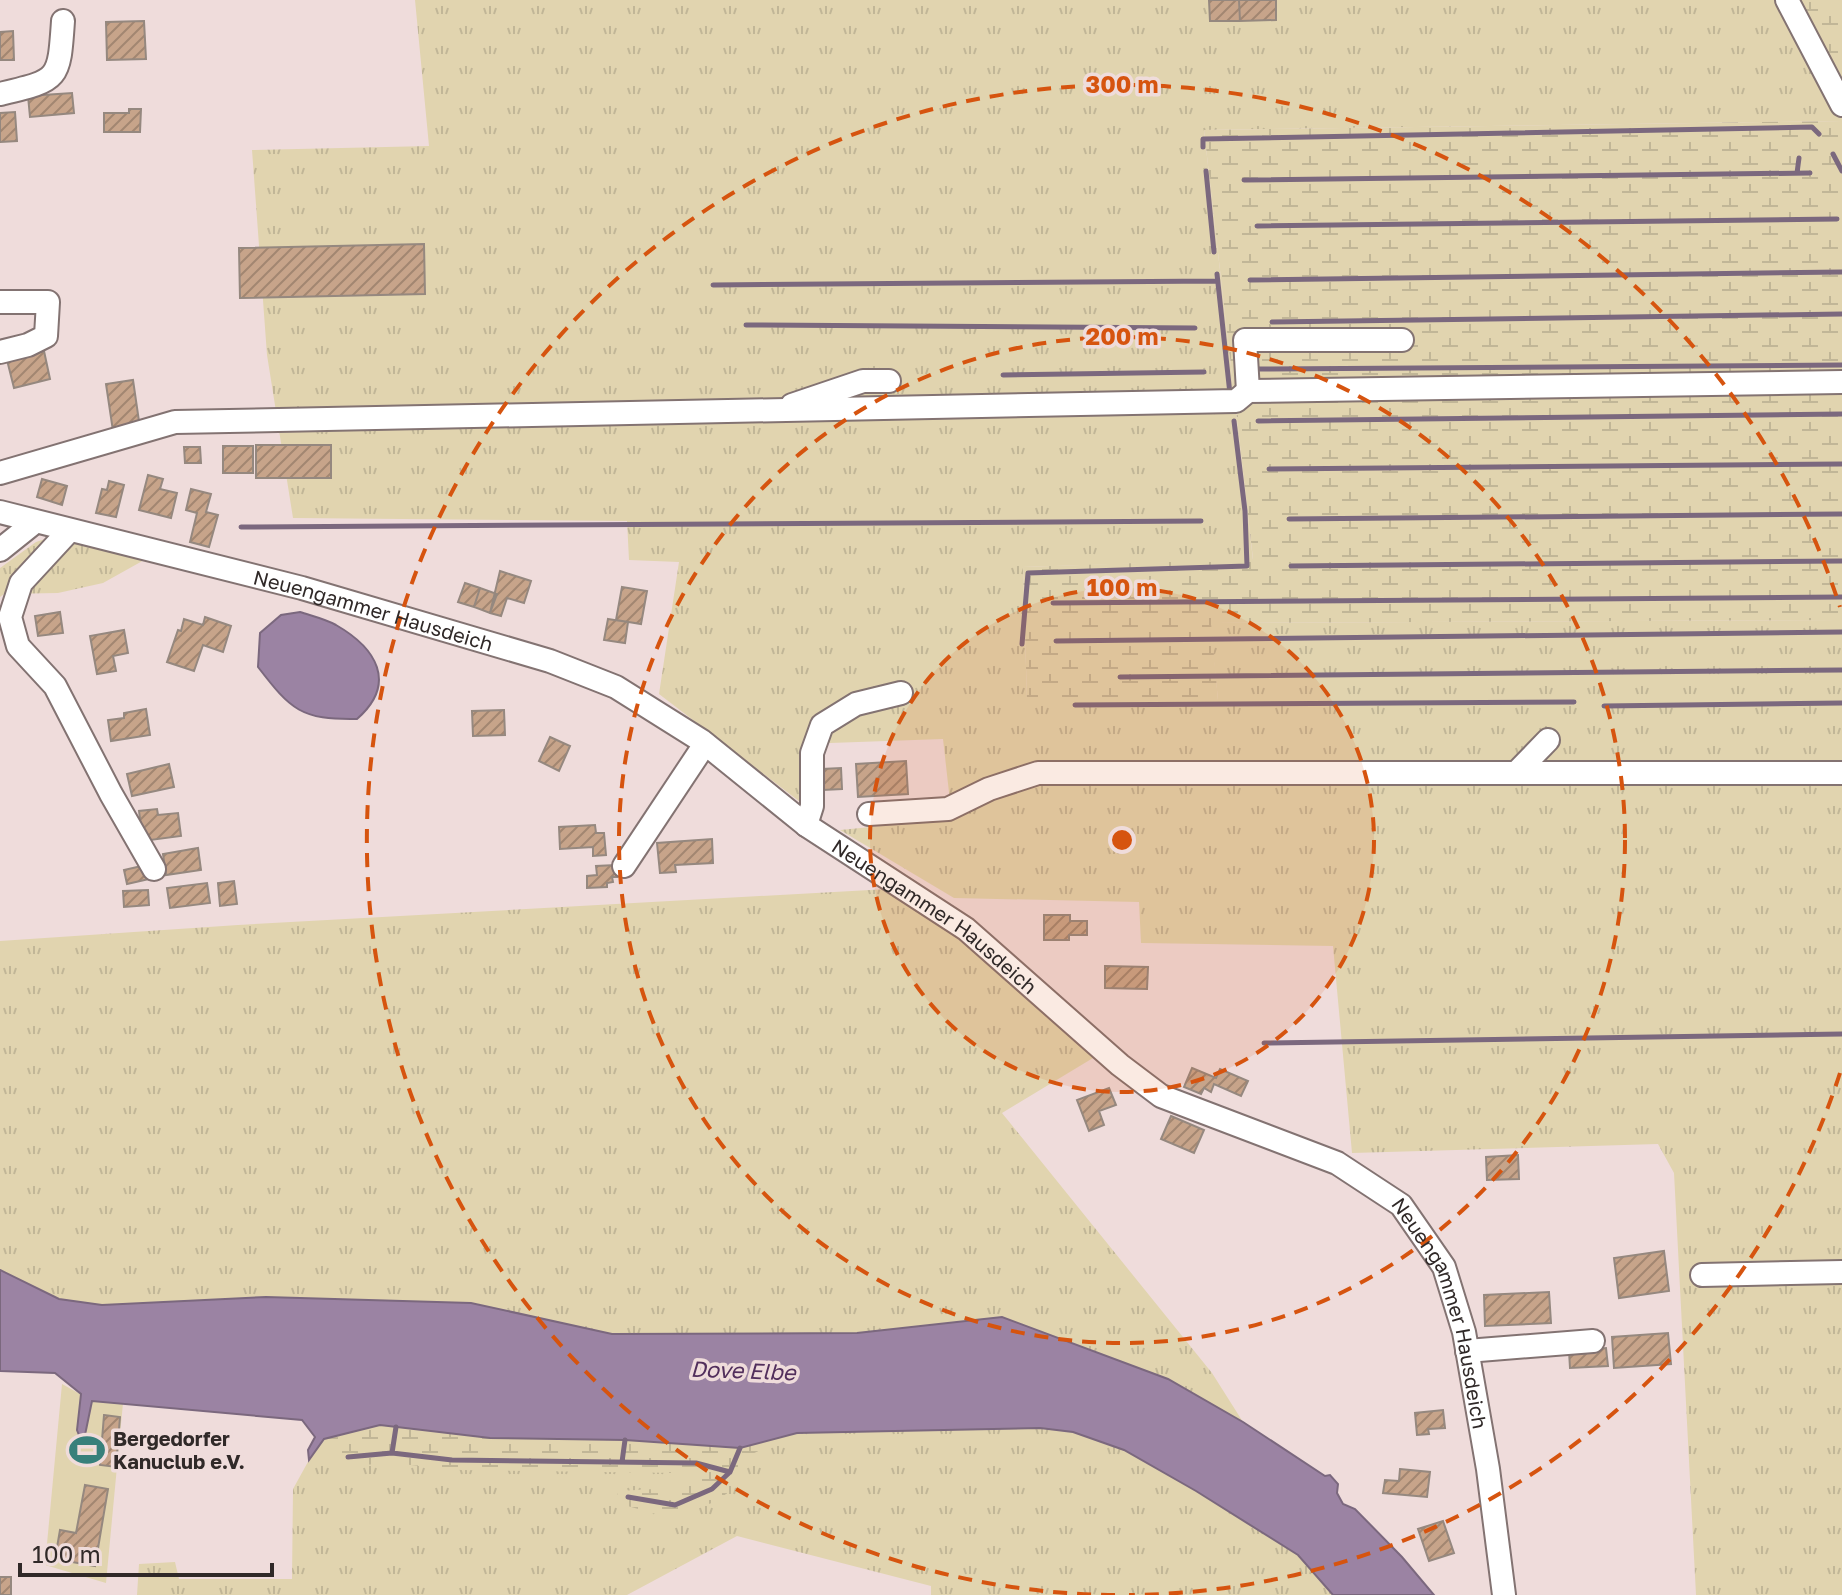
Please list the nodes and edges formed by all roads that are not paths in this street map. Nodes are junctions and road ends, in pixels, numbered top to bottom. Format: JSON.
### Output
{"nodes":[{"id":1,"x":1787,"y":0,"type":"edge"},
{"id":2,"x":63,"y":21,"type":"dead end"},
{"id":3,"x":0,"y":94,"type":"edge"},
{"id":4,"x":1842,"y":105,"type":"edge"},
{"id":5,"x":0,"y":302,"type":"edge"},
{"id":6,"x":1402,"y":340,"type":"dead end"},
{"id":7,"x":0,"y":352,"type":"edge"},
{"id":8,"x":889,"y":381,"type":"dead end"},
{"id":9,"x":1842,"y":382,"type":"edge"},
{"id":10,"x":1248,"y":391,"type":"junction"},
{"id":11,"x":772,"y":411,"type":"junction"},
{"id":12,"x":0,"y":473,"type":"edge"},
{"id":13,"x":0,"y":512,"type":"edge"},
{"id":14,"x":35,"y":522,"type":"junction"},
{"id":15,"x":69,"y":531,"type":"junction"},
{"id":16,"x":0,"y":550,"type":"edge"},
{"id":17,"x":901,"y":693,"type":"dead end"},
{"id":18,"x":1548,"y":740,"type":"dead end"},
{"id":19,"x":705,"y":744,"type":"junction"},
{"id":20,"x":1516,"y":773,"type":"junction"},
{"id":21,"x":1842,"y":773,"type":"edge"},
{"id":22,"x":869,"y":814,"type":"dead end"},
{"id":23,"x":806,"y":825,"type":"junction"},
{"id":24,"x":624,"y":866,"type":"dead end"},
{"id":25,"x":154,"y":869,"type":"dead end"},
{"id":26,"x":1842,"y":1272,"type":"edge"},
{"id":27,"x":1702,"y":1275,"type":"dead end"},
{"id":28,"x":1593,"y":1341,"type":"dead end"},
{"id":29,"x":1467,"y":1351,"type":"junction"},
{"id":30,"x":1504,"y":1595,"type":"edge"}],
"edges":[{"from":1,"to":4,"type":"street"},
{"from":2,"to":3,"type":"street"},
{"from":5,"to":7,"type":"street"},
{"from":6,"to":10,"type":"street"},
{"from":8,"to":11,"type":"street"},
{"from":9,"to":10,"type":"street"},
{"from":10,"to":11,"type":"street"},
{"from":11,"to":12,"type":"street"},
{"from":13,"to":14,"type":"street","name":"Neuengammer Hausdeich"},
{"from":14,"to":15,"type":"street","name":"Neuengammer Hausdeich"},
{"from":14,"to":16,"type":"street"},
{"from":15,"to":19,"type":"street","name":"Neuengammer Hausdeich"},
{"from":15,"to":25,"type":"street"},
{"from":17,"to":23,"type":"street"},
{"from":18,"to":20,"type":"street"},
{"from":19,"to":23,"type":"street","name":"Neuengammer Hausdeich"},
{"from":19,"to":24,"type":"street"},
{"from":20,"to":21,"type":"street"},
{"from":20,"to":22,"type":"street"},
{"from":23,"to":29,"type":"street","name":"Neuengammer Hausdeich"},
{"from":26,"to":27,"type":"street"},
{"from":28,"to":29,"type":"street"},
{"from":29,"to":30,"type":"street","name":"Neuengammer Hausdeich"}]}
